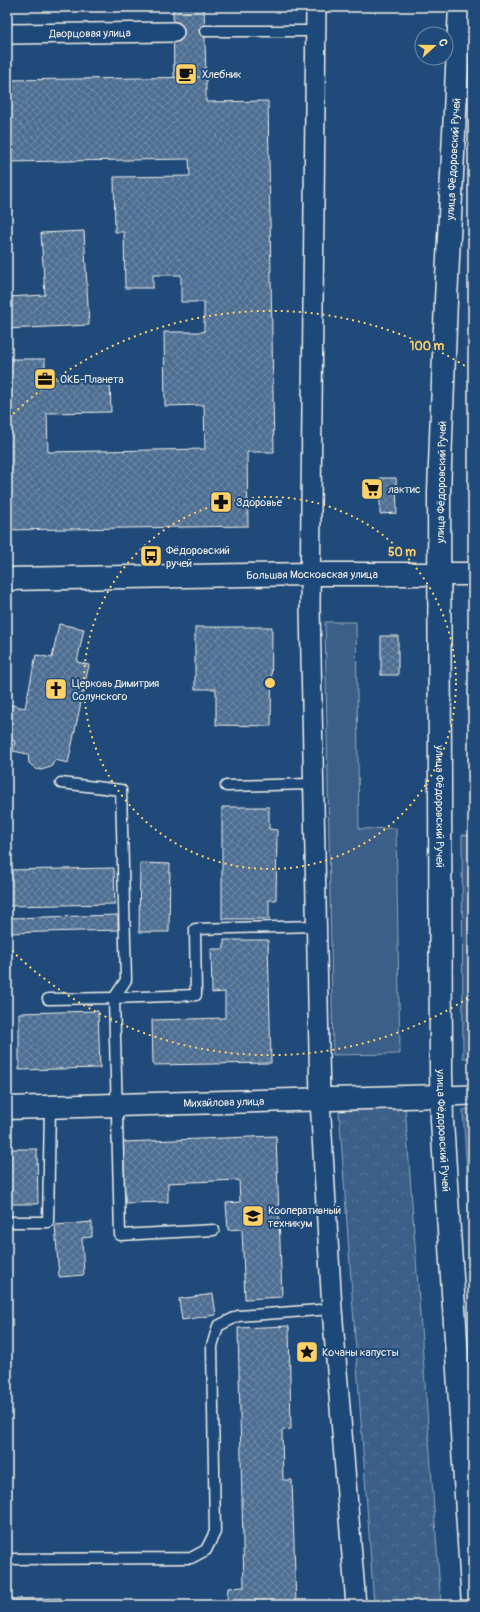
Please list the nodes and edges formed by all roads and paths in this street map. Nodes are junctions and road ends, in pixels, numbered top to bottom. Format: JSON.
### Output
{"nodes":[{"id":1,"x":316,"y":7,"type":"edge"},
{"id":2,"x":460,"y":7,"type":"edge"},
{"id":3,"x":205,"y":31,"type":"dead end"},
{"id":4,"x":316,"y":31,"type":"junction"},
{"id":5,"x":174,"y":32,"type":"dead end"},
{"id":6,"x":7,"y":34,"type":"edge"},
{"id":7,"x":310,"y":574,"type":"junction"},
{"id":8,"x":439,"y":574,"type":"junction"},
{"id":9,"x":473,"y":574,"type":"edge"},
{"id":10,"x":7,"y":579,"type":"edge"},
{"id":11,"x":61,"y":784,"type":"dead end"},
{"id":12,"x":314,"y":784,"type":"junction"},
{"id":13,"x":226,"y":786,"type":"dead end"},
{"id":14,"x":316,"y":926,"type":"junction"},
{"id":15,"x":114,"y":998,"type":"junction"},
{"id":16,"x":48,"y":999,"type":"dead end"},
{"id":17,"x":473,"y":1095,"type":"edge"},
{"id":18,"x":441,"y":1096,"type":"junction"},
{"id":19,"x":320,"y":1100,"type":"junction"},
{"id":20,"x":117,"y":1105,"type":"junction"},
{"id":21,"x":50,"y":1107,"type":"junction"},
{"id":22,"x":7,"y":1108,"type":"edge"},
{"id":23,"x":7,"y":1222,"type":"edge"},
{"id":24,"x":214,"y":1230,"type":"dead end"},
{"id":25,"x":332,"y":1309,"type":"junction"},
{"id":26,"x":7,"y":1559,"type":"edge"},
{"id":27,"x":356,"y":1605,"type":"edge"},
{"id":28,"x":473,"y":1605,"type":"edge"}],
"edges":[{"from":1,"to":4,"type":"street"},
{"from":2,"to":8,"type":"main road","name":"улица Фёдоровский Ручей"},
{"from":3,"to":4,"type":"lane"},
{"from":4,"to":7,"type":"street"},
{"from":5,"to":6,"type":"street","name":"Дворцовая улица"},
{"from":7,"to":8,"type":"main road","name":"Большая Московская улица"},
{"from":7,"to":10,"type":"main road","name":"Большая Московская улица"},
{"from":7,"to":12,"type":"street"},
{"from":8,"to":9,"type":"main road","name":"Большая Московская улица"},
{"from":8,"to":18,"type":"main road","name":"улица Фёдоровский Ручей"},
{"from":11,"to":15,"type":"lane"},
{"from":12,"to":13,"type":"lane"},
{"from":12,"to":14,"type":"street"},
{"from":14,"to":15,"type":"lane"},
{"from":14,"to":19,"type":"street"},
{"from":15,"to":16,"type":"lane"},
{"from":15,"to":20,"type":"lane"},
{"from":17,"to":18,"type":"street"},
{"from":18,"to":19,"type":"main road","name":"Михайлова улица"},
{"from":18,"to":28,"type":"main road","name":"улица Фёдоровский Ручей"},
{"from":19,"to":20,"type":"main road","name":"Михайлова улица"},
{"from":19,"to":25,"type":"street"},
{"from":20,"to":21,"type":"main road","name":"Михайлова улица"},
{"from":20,"to":24,"type":"lane"},
{"from":21,"to":22,"type":"main road","name":"Михайлова улица"},
{"from":21,"to":23,"type":"lane"},
{"from":25,"to":26,"type":"lane"},
{"from":25,"to":27,"type":"street"}]}
